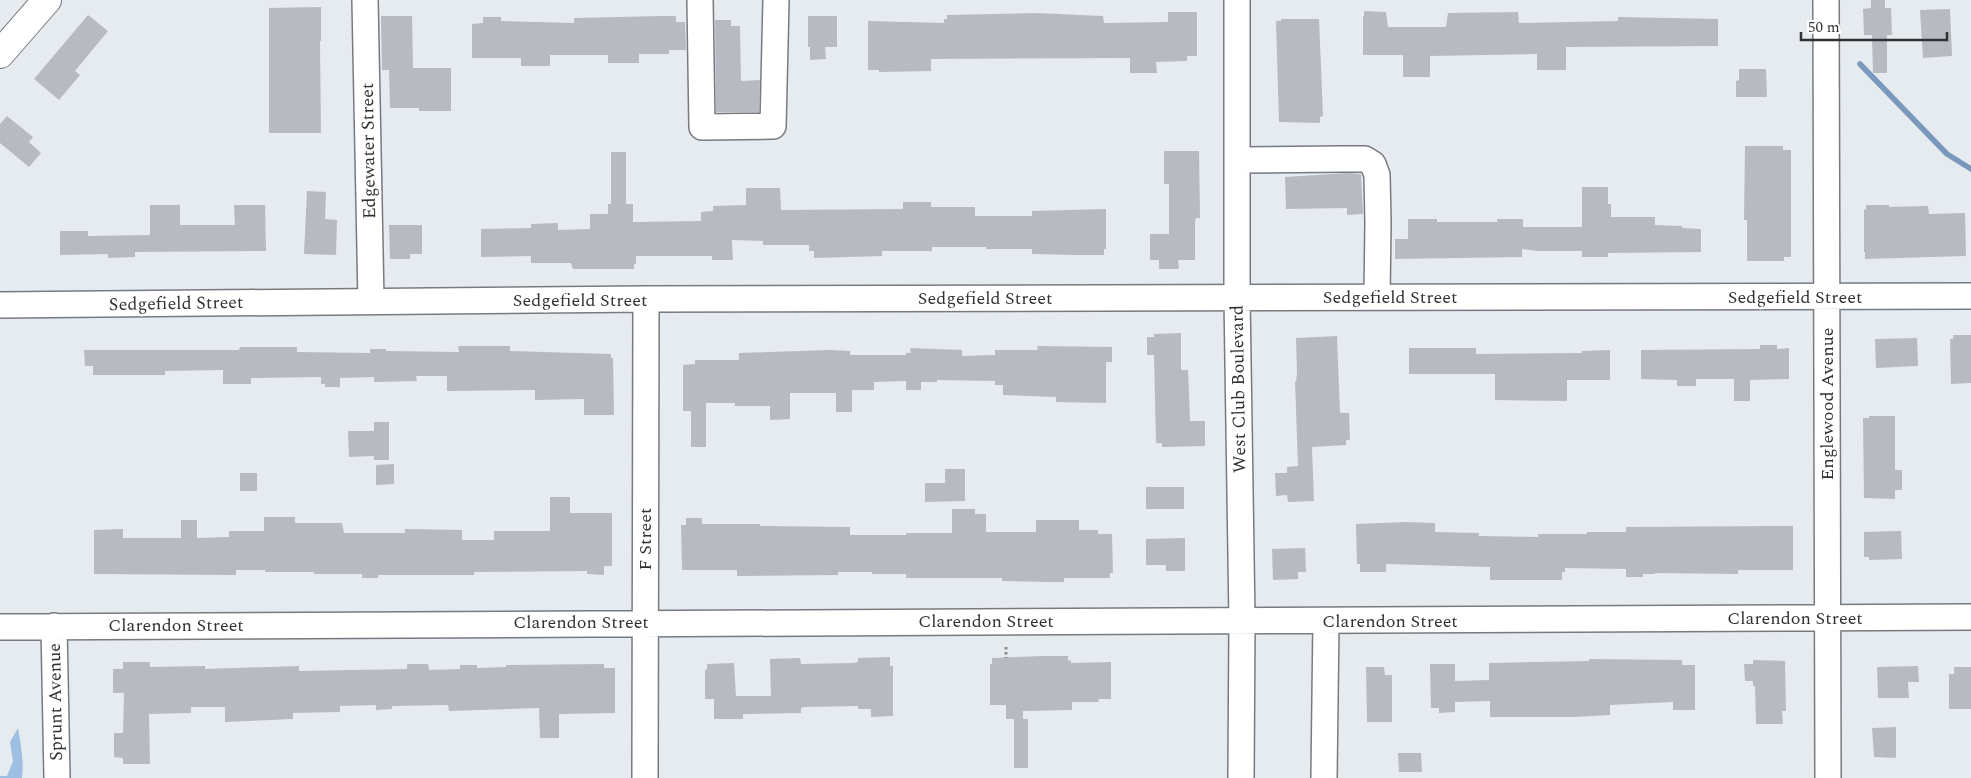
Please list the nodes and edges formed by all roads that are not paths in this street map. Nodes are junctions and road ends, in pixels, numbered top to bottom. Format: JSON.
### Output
{"nodes":[{"id":1,"x":47,"y":0,"type":"edge"},
{"id":2,"x":365,"y":0,"type":"edge"},
{"id":3,"x":700,"y":0,"type":"edge"},
{"id":4,"x":776,"y":0,"type":"edge"},
{"id":5,"x":1237,"y":0,"type":"edge"},
{"id":6,"x":1826,"y":0,"type":"edge"},
{"id":7,"x":0,"y":54,"type":"edge"},
{"id":8,"x":1236,"y":160,"type":"junction"},
{"id":9,"x":1971,"y":296,"type":"edge"},
{"id":10,"x":1236,"y":297,"type":"junction"},
{"id":11,"x":1377,"y":297,"type":"junction"},
{"id":12,"x":1827,"y":297,"type":"junction"},
{"id":13,"x":646,"y":299,"type":"junction"},
{"id":14,"x":371,"y":301,"type":"junction"},
{"id":15,"x":0,"y":305,"type":"edge"},
{"id":16,"x":1828,"y":617,"type":"junction"},
{"id":17,"x":1971,"y":617,"type":"edge"},
{"id":18,"x":1242,"y":620,"type":"junction"},
{"id":19,"x":1326,"y":620,"type":"junction"},
{"id":20,"x":646,"y":622,"type":"junction"},
{"id":21,"x":0,"y":626,"type":"edge"},
{"id":22,"x":54,"y":626,"type":"junction"},
{"id":23,"x":57,"y":778,"type":"edge"},
{"id":24,"x":645,"y":778,"type":"edge"},
{"id":25,"x":1241,"y":778,"type":"edge"},
{"id":26,"x":1324,"y":778,"type":"edge"},
{"id":27,"x":1828,"y":778,"type":"edge"}],
"edges":[{"from":1,"to":7,"type":"main road"},
{"from":2,"to":14,"type":"street","name":"Edgewater Street"},
{"from":3,"to":4,"type":"street"},
{"from":5,"to":8,"type":"street","name":"West Club Boulevard"},
{"from":6,"to":12,"type":"street","name":"Englewood Avenue"},
{"from":8,"to":10,"type":"street","name":"West Club Boulevard"},
{"from":8,"to":11,"type":"street"},
{"from":9,"to":12,"type":"street","name":"Sedgefield Street"},
{"from":10,"to":11,"type":"street","name":"Sedgefield Street"},
{"from":10,"to":13,"type":"street","name":"Sedgefield Street"},
{"from":10,"to":18,"type":"street","name":"West Club Boulevard"},
{"from":11,"to":12,"type":"street","name":"Sedgefield Street"},
{"from":12,"to":16,"type":"street","name":"Englewood Avenue"},
{"from":13,"to":14,"type":"street","name":"Sedgefield Street"},
{"from":13,"to":20,"type":"street","name":"F Street"},
{"from":14,"to":15,"type":"street","name":"Sedgefield Street"},
{"from":16,"to":17,"type":"street","name":"Clarendon Street"},
{"from":16,"to":19,"type":"street","name":"Clarendon Street"},
{"from":16,"to":27,"type":"street","name":"Englewood Avenue"},
{"from":18,"to":19,"type":"street","name":"Clarendon Street"},
{"from":18,"to":20,"type":"street","name":"Clarendon Street"},
{"from":18,"to":25,"type":"street","name":"West Club Boulevard"},
{"from":19,"to":26,"type":"street"},
{"from":20,"to":22,"type":"street","name":"Clarendon Street"},
{"from":20,"to":24,"type":"street","name":"F Street"},
{"from":21,"to":22,"type":"street","name":"Clarendon Street"},
{"from":22,"to":23,"type":"street","name":"Sprunt Avenue"}]}
